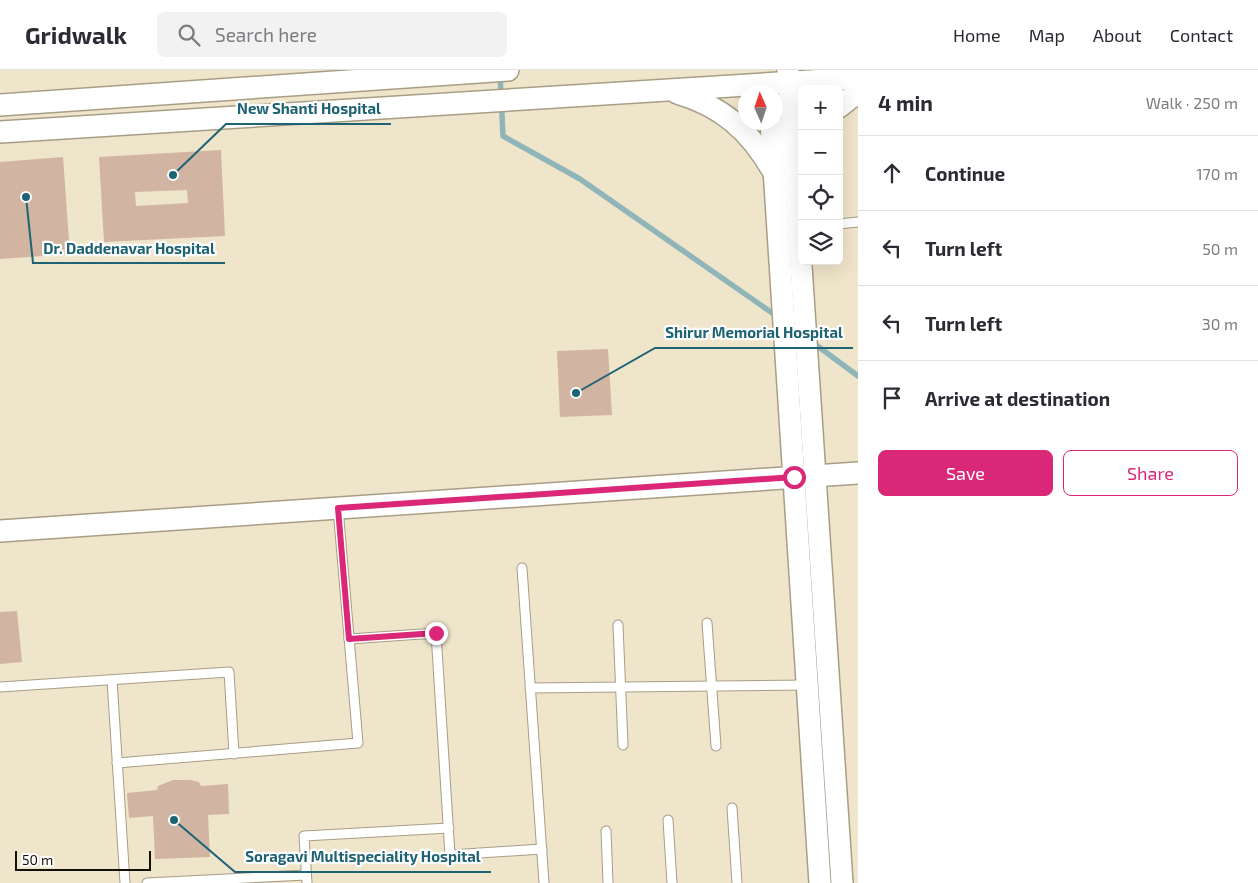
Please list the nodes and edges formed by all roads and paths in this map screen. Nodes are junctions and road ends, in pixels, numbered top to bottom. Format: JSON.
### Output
{"nodes":[{"id":1,"x":508,"y":70,"type":"edge"},
{"id":2,"x":858,"y":78,"type":"edge"},
{"id":3,"x":776,"y":80,"type":"edge"},
{"id":4,"x":667,"y":90,"type":"junction"},
{"id":5,"x":858,"y":92,"type":"edge"},
{"id":6,"x":843,"y":104,"type":"edge"},
{"id":7,"x":0,"y":105,"type":"edge"},
{"id":8,"x":774,"y":130,"type":"edge"},
{"id":9,"x":0,"y":132,"type":"edge"},
{"id":10,"x":790,"y":170,"type":"edge"},
{"id":11,"x":799,"y":220,"type":"edge"},
{"id":12,"x":858,"y":222,"type":"edge"},
{"id":13,"x":843,"y":224,"type":"edge"},
{"id":14,"x":802,"y":265,"type":"edge"},
{"id":15,"x":858,"y":473,"type":"edge"},
{"id":16,"x":804,"y":476,"type":"junction"},
{"id":17,"x":338,"y":508,"type":"junction"},
{"id":18,"x":0,"y":530,"type":"edge"},
{"id":19,"x":522,"y":568,"type":"dead end"},
{"id":20,"x":707,"y":623,"type":"dead end"},
{"id":21,"x":618,"y":625,"type":"dead end"},
{"id":22,"x":349,"y":639,"type":"junction"},
{"id":23,"x":112,"y":680,"type":"junction"},
{"id":24,"x":808,"y":685,"type":"junction"},
{"id":25,"x":0,"y":686,"type":"edge"},
{"id":26,"x":712,"y":686,"type":"junction"},
{"id":27,"x":621,"y":687,"type":"junction"},
{"id":28,"x":530,"y":688,"type":"junction"},
{"id":29,"x":623,"y":745,"type":"dead end"},
{"id":30,"x":716,"y":746,"type":"dead end"},
{"id":31,"x":234,"y":754,"type":"junction"},
{"id":32,"x":117,"y":763,"type":"junction"},
{"id":33,"x":732,"y":808,"type":"dead end"},
{"id":34,"x":668,"y":820,"type":"dead end"},
{"id":35,"x":449,"y":828,"type":"junction"},
{"id":36,"x":606,"y":831,"type":"dead end"},
{"id":37,"x":542,"y":849,"type":"junction"},
{"id":38,"x":306,"y":879,"type":"edge"},
{"id":39,"x":256,"y":880,"type":"edge"},
{"id":40,"x":125,"y":883,"type":"edge"},
{"id":41,"x":147,"y":883,"type":"edge"},
{"id":42,"x":544,"y":883,"type":"edge"},
{"id":43,"x":608,"y":883,"type":"edge"},
{"id":44,"x":672,"y":883,"type":"edge"},
{"id":45,"x":737,"y":883,"type":"edge"},
{"id":46,"x":817,"y":883,"type":"edge"},
{"id":47,"x":842,"y":883,"type":"edge"}],
"edges":[{"from":1,"to":7,"type":"street"},
{"from":2,"to":3,"type":"street"},
{"from":3,"to":4,"type":"street"},
{"from":3,"to":10,"type":"street"},
{"from":4,"to":9,"type":"street"},
{"from":4,"to":10,"type":"street"},
{"from":5,"to":6,"type":"street"},
{"from":8,"to":10,"type":"street"},
{"from":10,"to":11,"type":"street"},
{"from":10,"to":16,"type":"street"},
{"from":12,"to":13,"type":"lane"},
{"from":14,"to":16,"type":"street"},
{"from":15,"to":16,"type":"street"},
{"from":16,"to":17,"type":"street"},
{"from":16,"to":24,"type":"street"},
{"from":16,"to":47,"type":"street"},
{"from":17,"to":18,"type":"street"},
{"from":17,"to":22,"type":"lane"},
{"from":19,"to":28,"type":"lane"},
{"from":20,"to":26,"type":"lane"},
{"from":21,"to":27,"type":"lane"},
{"from":22,"to":31,"type":"lane"},
{"from":22,"to":35,"type":"lane"},
{"from":23,"to":25,"type":"lane"},
{"from":23,"to":31,"type":"lane"},
{"from":23,"to":32,"type":"lane"},
{"from":24,"to":26,"type":"lane"},
{"from":24,"to":46,"type":"street"},
{"from":26,"to":27,"type":"lane"},
{"from":26,"to":30,"type":"lane"},
{"from":27,"to":28,"type":"lane"},
{"from":27,"to":29,"type":"lane"},
{"from":28,"to":37,"type":"lane"},
{"from":31,"to":32,"type":"lane"},
{"from":32,"to":40,"type":"lane"},
{"from":33,"to":45,"type":"lane"},
{"from":34,"to":44,"type":"lane"},
{"from":35,"to":37,"type":"lane"},
{"from":35,"to":38,"type":"lane"},
{"from":36,"to":43,"type":"lane"},
{"from":37,"to":42,"type":"lane"},
{"from":38,"to":39,"type":"lane"},
{"from":39,"to":41,"type":"lane"}]}
